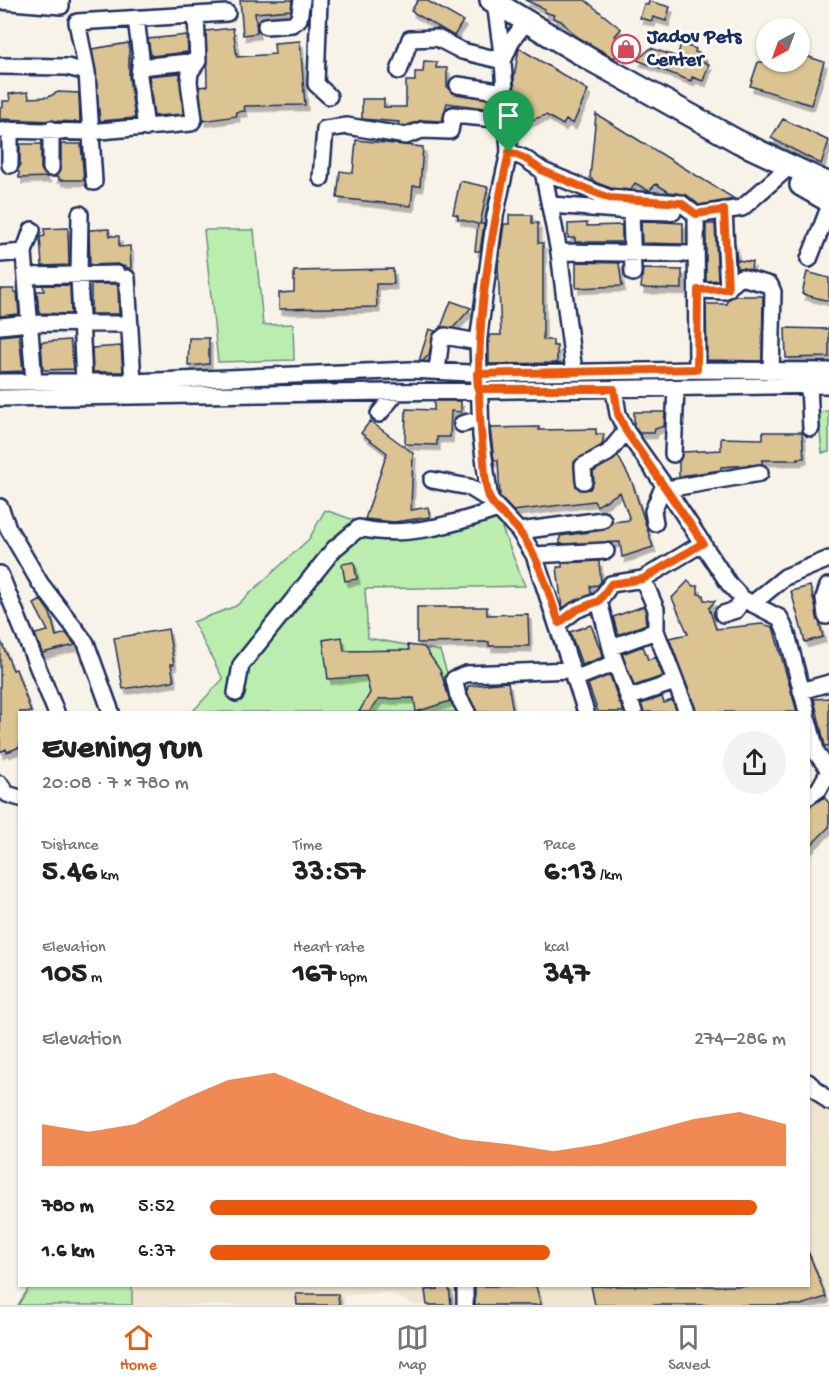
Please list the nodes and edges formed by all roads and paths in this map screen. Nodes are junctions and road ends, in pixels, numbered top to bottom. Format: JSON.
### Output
{"nodes":[{"id":1,"x":61,"y":0,"type":"edge"},
{"id":2,"x":302,"y":0,"type":"edge"},
{"id":3,"x":319,"y":0,"type":"edge"},
{"id":4,"x":0,"y":1,"type":"edge"},
{"id":5,"x":493,"y":1,"type":"edge"},
{"id":6,"x":18,"y":2,"type":"edge"},
{"id":7,"x":227,"y":13,"type":"dead end"},
{"id":8,"x":196,"y":15,"type":"junction"},
{"id":9,"x":136,"y":19,"type":"junction"},
{"id":10,"x":526,"y":22,"type":"junction"},
{"id":11,"x":266,"y":26,"type":"dead end"},
{"id":12,"x":198,"y":61,"type":"junction"},
{"id":13,"x":503,"y":61,"type":"junction"},
{"id":14,"x":0,"y":66,"type":"edge"},
{"id":15,"x":140,"y":67,"type":"junction"},
{"id":16,"x":399,"y":71,"type":"dead end"},
{"id":17,"x":87,"y":72,"type":"junction"},
{"id":18,"x":458,"y":85,"type":"dead end"},
{"id":19,"x":505,"y":92,"type":"junction"},
{"id":20,"x":329,"y":96,"type":"dead end"},
{"id":21,"x":507,"y":120,"type":"junction"},
{"id":22,"x":146,"y":128,"type":"junction"},
{"id":23,"x":51,"y":129,"type":"junction"},
{"id":24,"x":5,"y":130,"type":"edge"},
{"id":25,"x":89,"y":132,"type":"junction"},
{"id":26,"x":509,"y":152,"type":"junction"},
{"id":27,"x":10,"y":165,"type":"dead end"},
{"id":28,"x":51,"y":168,"type":"dead end"},
{"id":29,"x":786,"y":169,"type":"junction"},
{"id":30,"x":543,"y":171,"type":"junction"},
{"id":31,"x":321,"y":178,"type":"dead end"},
{"id":32,"x":94,"y":182,"type":"dead end"},
{"id":33,"x":829,"y":184,"type":"edge"},
{"id":34,"x":829,"y":201,"type":"edge"},
{"id":35,"x":551,"y":205,"type":"junction"},
{"id":36,"x":829,"y":208,"type":"edge"},
{"id":37,"x":724,"y":210,"type":"junction"},
{"id":38,"x":631,"y":211,"type":"junction"},
{"id":39,"x":80,"y":214,"type":"dead end"},
{"id":40,"x":696,"y":214,"type":"junction"},
{"id":41,"x":32,"y":230,"type":"dead end"},
{"id":42,"x":24,"y":252,"type":"junction"},
{"id":43,"x":559,"y":252,"type":"junction"},
{"id":44,"x":632,"y":252,"type":"junction"},
{"id":45,"x":0,"y":254,"type":"edge"},
{"id":46,"x":691,"y":254,"type":"junction"},
{"id":47,"x":809,"y":260,"type":"dead end"},
{"id":48,"x":633,"y":273,"type":"dead end"},
{"id":49,"x":690,"y":273,"type":"dead end"},
{"id":50,"x":26,"y":276,"type":"junction"},
{"id":51,"x":79,"y":276,"type":"junction"},
{"id":52,"x":728,"y":289,"type":"junction"},
{"id":53,"x":698,"y":290,"type":"junction"},
{"id":54,"x":28,"y":323,"type":"junction"},
{"id":55,"x":82,"y":324,"type":"junction"},
{"id":56,"x":130,"y":324,"type":"junction"},
{"id":57,"x":0,"y":326,"type":"edge"},
{"id":58,"x":478,"y":342,"type":"junction"},
{"id":59,"x":437,"y":369,"type":"junction"},
{"id":60,"x":697,"y":369,"type":"junction"},
{"id":61,"x":829,"y":371,"type":"edge"},
{"id":62,"x":574,"y":372,"type":"junction"},
{"id":63,"x":771,"y":372,"type":"junction"},
{"id":64,"x":477,"y":381,"type":"junction"},
{"id":65,"x":0,"y":382,"type":"edge"},
{"id":66,"x":34,"y":382,"type":"junction"},
{"id":67,"x":84,"y":382,"type":"junction"},
{"id":68,"x":133,"y":382,"type":"junction"},
{"id":69,"x":810,"y":385,"type":"junction"},
{"id":70,"x":829,"y":385,"type":"edge"},
{"id":71,"x":676,"y":388,"type":"junction"},
{"id":72,"x":614,"y":389,"type":"junction"},
{"id":73,"x":396,"y":393,"type":"junction"},
{"id":74,"x":0,"y":398,"type":"edge"},
{"id":75,"x":379,"y":414,"type":"dead end"},
{"id":76,"x":480,"y":419,"type":"junction"},
{"id":77,"x":462,"y":424,"type":"dead end"},
{"id":78,"x":811,"y":428,"type":"dead end"},
{"id":79,"x":626,"y":431,"type":"junction"},
{"id":80,"x":673,"y":454,"type":"dead end"},
{"id":81,"x":760,"y":473,"type":"dead end"},
{"id":82,"x":432,"y":480,"type":"dead end"},
{"id":83,"x":584,"y":481,"type":"dead end"},
{"id":84,"x":666,"y":487,"type":"junction"},
{"id":85,"x":494,"y":504,"type":"junction"},
{"id":86,"x":0,"y":507,"type":"edge"},
{"id":87,"x":597,"y":516,"type":"dead end"},
{"id":88,"x":655,"y":523,"type":"dead end"},
{"id":89,"x":515,"y":526,"type":"junction"},
{"id":90,"x":703,"y":543,"type":"junction"},
{"id":91,"x":606,"y":551,"type":"dead end"},
{"id":92,"x":534,"y":555,"type":"junction"},
{"id":93,"x":824,"y":561,"type":"edge"},
{"id":94,"x":0,"y":574,"type":"edge"},
{"id":95,"x":643,"y":579,"type":"junction"},
{"id":96,"x":828,"y":586,"type":"edge"},
{"id":97,"x":599,"y":601,"type":"junction"},
{"id":98,"x":747,"y":602,"type":"junction"},
{"id":99,"x":723,"y":615,"type":"dead end"},
{"id":100,"x":826,"y":616,"type":"dead end"},
{"id":101,"x":559,"y":623,"type":"junction"},
{"id":102,"x":656,"y":632,"type":"junction"},
{"id":103,"x":612,"y":647,"type":"junction"},
{"id":104,"x":615,"y":663,"type":"junction"},
{"id":105,"x":573,"y":674,"type":"junction"},
{"id":106,"x":675,"y":682,"type":"junction"},
{"id":107,"x":829,"y":683,"type":"edge"},
{"id":108,"x":801,"y":691,"type":"junction"},
{"id":109,"x":236,"y":693,"type":"dead end"},
{"id":110,"x":628,"y":698,"type":"junction"},
{"id":111,"x":56,"y":711,"type":"edge"},
{"id":112,"x":111,"y":711,"type":"edge"},
{"id":113,"x":466,"y":711,"type":"edge"},
{"id":114,"x":586,"y":711,"type":"edge"},
{"id":115,"x":634,"y":711,"type":"edge"},
{"id":116,"x":687,"y":711,"type":"edge"},
{"id":117,"x":807,"y":711,"type":"edge"},
{"id":118,"x":810,"y":734,"type":"edge"},
{"id":119,"x":813,"y":755,"type":"edge"},
{"id":120,"x":829,"y":770,"type":"edge"},
{"id":121,"x":0,"y":784,"type":"edge"},
{"id":122,"x":810,"y":796,"type":"edge"},
{"id":123,"x":18,"y":797,"type":"edge"},
{"id":124,"x":810,"y":1084,"type":"edge"},
{"id":125,"x":829,"y":1102,"type":"edge"},
{"id":126,"x":465,"y":1287,"type":"edge"},
{"id":127,"x":465,"y":1305,"type":"edge"}],
"edges":[{"from":1,"to":6,"type":"street"},
{"from":2,"to":11,"type":"street"},
{"from":3,"to":20,"type":"street"},
{"from":4,"to":6,"type":"street"},
{"from":5,"to":10,"type":"highway"},
{"from":5,"to":13,"type":"street"},
{"from":7,"to":8,"type":"street"},
{"from":8,"to":9,"type":"street"},
{"from":8,"to":12,"type":"street"},
{"from":9,"to":15,"type":"street"},
{"from":9,"to":17,"type":"street"},
{"from":10,"to":13,"type":"street"},
{"from":10,"to":29,"type":"highway"},
{"from":12,"to":15,"type":"street"},
{"from":12,"to":22,"type":"street"},
{"from":13,"to":16,"type":"street"},
{"from":13,"to":19,"type":"street"},
{"from":14,"to":17,"type":"street"},
{"from":15,"to":22,"type":"street"},
{"from":17,"to":25,"type":"street"},
{"from":18,"to":19,"type":"street"},
{"from":19,"to":21,"type":"street"},
{"from":21,"to":26,"type":"street"},
{"from":21,"to":31,"type":"street"},
{"from":22,"to":25,"type":"street"},
{"from":23,"to":24,"type":"street"},
{"from":23,"to":25,"type":"street"},
{"from":23,"to":28,"type":"street"},
{"from":24,"to":27,"type":"street"},
{"from":25,"to":32,"type":"street"},
{"from":26,"to":30,"type":"street"},
{"from":26,"to":58,"type":"street"},
{"from":29,"to":33,"type":"highway"},
{"from":29,"to":34,"type":"highway"},
{"from":29,"to":37,"type":"street"},
{"from":30,"to":35,"type":"street"},
{"from":30,"to":40,"type":"street"},
{"from":35,"to":38,"type":"street"},
{"from":35,"to":43,"type":"street"},
{"from":36,"to":47,"type":"street"},
{"from":37,"to":40,"type":"street"},
{"from":37,"to":52,"type":"street"},
{"from":38,"to":44,"type":"street"},
{"from":38,"to":46,"type":"street"},
{"from":39,"to":51,"type":"street"},
{"from":40,"to":53,"type":"street"},
{"from":41,"to":42,"type":"street"},
{"from":42,"to":45,"type":"street"},
{"from":42,"to":50,"type":"street"},
{"from":43,"to":44,"type":"street"},
{"from":43,"to":62,"type":"street"},
{"from":44,"to":46,"type":"street"},
{"from":44,"to":48,"type":"street"},
{"from":46,"to":49,"type":"street"},
{"from":50,"to":51,"type":"street"},
{"from":50,"to":54,"type":"street"},
{"from":51,"to":55,"type":"street"},
{"from":51,"to":56,"type":"street"},
{"from":52,"to":53,"type":"street"},
{"from":52,"to":63,"type":"street"},
{"from":53,"to":60,"type":"street"},
{"from":54,"to":55,"type":"street"},
{"from":54,"to":57,"type":"street"},
{"from":54,"to":66,"type":"street"},
{"from":55,"to":56,"type":"street"},
{"from":55,"to":67,"type":"street"},
{"from":56,"to":68,"type":"street"},
{"from":58,"to":59,"type":"street"},
{"from":58,"to":64,"type":"street"},
{"from":59,"to":64,"type":"street"},
{"from":59,"to":68,"type":"street"},
{"from":60,"to":62,"type":"street"},
{"from":60,"to":63,"type":"street"},
{"from":61,"to":63,"type":"street"},
{"from":62,"to":64,"type":"street"},
{"from":64,"to":72,"type":"street"},
{"from":64,"to":73,"type":"street"},
{"from":64,"to":76,"type":"street"},
{"from":65,"to":66,"type":"street"},
{"from":66,"to":67,"type":"street"},
{"from":67,"to":68,"type":"street"},
{"from":69,"to":70,"type":"street"},
{"from":69,"to":71,"type":"street"},
{"from":69,"to":78,"type":"street"},
{"from":71,"to":72,"type":"street"},
{"from":71,"to":80,"type":"street"},
{"from":72,"to":79,"type":"street"},
{"from":73,"to":74,"type":"street"},
{"from":73,"to":75,"type":"street"},
{"from":76,"to":77,"type":"street"},
{"from":76,"to":85,"type":"street"},
{"from":79,"to":83,"type":"street"},
{"from":79,"to":84,"type":"street"},
{"from":81,"to":84,"type":"street"},
{"from":82,"to":85,"type":"street"},
{"from":84,"to":88,"type":"street"},
{"from":84,"to":90,"type":"street"},
{"from":85,"to":89,"type":"street"},
{"from":85,"to":109,"type":"street"},
{"from":86,"to":112,"type":"street"},
{"from":87,"to":89,"type":"street"},
{"from":89,"to":92,"type":"street"},
{"from":90,"to":95,"type":"street"},
{"from":90,"to":98,"type":"street"},
{"from":91,"to":92,"type":"street"},
{"from":92,"to":101,"type":"street"},
{"from":93,"to":96,"type":"street"},
{"from":93,"to":98,"type":"street"},
{"from":94,"to":111,"type":"street"},
{"from":95,"to":97,"type":"street"},
{"from":95,"to":102,"type":"street"},
{"from":96,"to":100,"type":"street"},
{"from":97,"to":101,"type":"street"},
{"from":97,"to":103,"type":"street"},
{"from":98,"to":99,"type":"street"},
{"from":98,"to":108,"type":"street"},
{"from":101,"to":105,"type":"street"},
{"from":102,"to":103,"type":"street"},
{"from":102,"to":106,"type":"street"},
{"from":103,"to":104,"type":"street"},
{"from":104,"to":105,"type":"street"},
{"from":104,"to":110,"type":"street"},
{"from":105,"to":113,"type":"street"},
{"from":105,"to":114,"type":"street"},
{"from":106,"to":110,"type":"street"},
{"from":106,"to":116,"type":"street"},
{"from":107,"to":108,"type":"street"},
{"from":108,"to":117,"type":"street"},
{"from":110,"to":115,"type":"street"},
{"from":118,"to":119,"type":"street"},
{"from":119,"to":120,"type":"street"},
{"from":120,"to":122,"type":"street"},
{"from":121,"to":123,"type":"street"},
{"from":124,"to":125,"type":"street"},
{"from":126,"to":127,"type":"street"}]}
